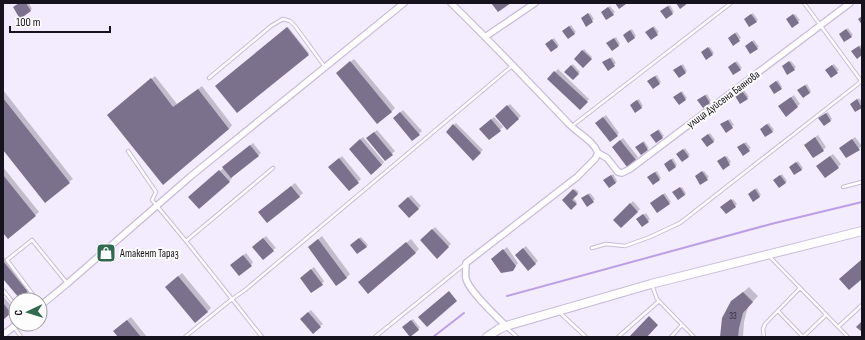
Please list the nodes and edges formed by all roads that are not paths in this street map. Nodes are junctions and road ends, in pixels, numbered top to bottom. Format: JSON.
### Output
{"nodes":[{"id":1,"x":404,"y":3,"type":"edge"},
{"id":2,"x":451,"y":3,"type":"edge"},
{"id":3,"x":536,"y":3,"type":"edge"},
{"id":4,"x":731,"y":3,"type":"edge"},
{"id":5,"x":804,"y":3,"type":"edge"},
{"id":6,"x":850,"y":3,"type":"edge"},
{"id":7,"x":820,"y":25,"type":"junction"},
{"id":8,"x":485,"y":37,"type":"junction"},
{"id":9,"x":513,"y":65,"type":"junction"},
{"id":10,"x":325,"y":68,"type":"junction"},
{"id":11,"x":209,"y":78,"type":"dead end"},
{"id":12,"x":862,"y":81,"type":"edge"},
{"id":13,"x":572,"y":126,"type":"junction"},
{"id":14,"x":128,"y":151,"type":"dead end"},
{"id":15,"x":598,"y":153,"type":"junction"},
{"id":16,"x":274,"y":168,"type":"dead end"},
{"id":17,"x":862,"y":182,"type":"edge"},
{"id":18,"x":844,"y":187,"type":"dead end"},
{"id":19,"x":157,"y":206,"type":"junction"},
{"id":20,"x":862,"y":231,"type":"edge"},
{"id":21,"x":186,"y":242,"type":"junction"},
{"id":22,"x":592,"y":248,"type":"dead end"},
{"id":23,"x":768,"y":255,"type":"junction"},
{"id":24,"x":466,"y":263,"type":"junction"},
{"id":25,"x":68,"y":283,"type":"junction"},
{"id":26,"x":651,"y":284,"type":"junction"},
{"id":27,"x":800,"y":288,"type":"junction"},
{"id":28,"x":32,"y":292,"type":"edge"},
{"id":29,"x":48,"y":297,"type":"edge"},
{"id":30,"x":232,"y":299,"type":"junction"},
{"id":31,"x":659,"y":301,"type":"junction"},
{"id":32,"x":862,"y":305,"type":"edge"},
{"id":33,"x":558,"y":311,"type":"junction"},
{"id":34,"x":778,"y":311,"type":"junction"},
{"id":35,"x":826,"y":315,"type":"junction"},
{"id":36,"x":682,"y":325,"type":"junction"},
{"id":37,"x":506,"y":326,"type":"junction"},
{"id":38,"x":838,"y":327,"type":"junction"},
{"id":39,"x":185,"y":337,"type":"edge"},
{"id":40,"x":262,"y":337,"type":"edge"},
{"id":41,"x":375,"y":337,"type":"edge"},
{"id":42,"x":488,"y":337,"type":"edge"},
{"id":43,"x":517,"y":337,"type":"edge"},
{"id":44,"x":586,"y":337,"type":"edge"},
{"id":45,"x":618,"y":337,"type":"edge"},
{"id":46,"x":671,"y":337,"type":"edge"},
{"id":47,"x":694,"y":337,"type":"edge"},
{"id":48,"x":764,"y":337,"type":"edge"},
{"id":49,"x":803,"y":337,"type":"edge"},
{"id":50,"x":848,"y":337,"type":"edge"}],
"edges":[{"from":1,"to":10,"type":"street"},
{"from":2,"to":8,"type":"street"},
{"from":3,"to":8,"type":"street"},
{"from":4,"to":13,"type":"lane"},
{"from":5,"to":7,"type":"lane"},
{"from":6,"to":7,"type":"street","name":"улица Дуйсена Баянова"},
{"from":7,"to":12,"type":"lane"},
{"from":7,"to":15,"type":"street","name":"улица Дуйсена Баянова"},
{"from":8,"to":9,"type":"street"},
{"from":9,"to":13,"type":"street"},
{"from":9,"to":30,"type":"lane"},
{"from":10,"to":11,"type":"lane"},
{"from":10,"to":19,"type":"street"},
{"from":12,"to":22,"type":"lane"},
{"from":13,"to":15,"type":"street"},
{"from":14,"to":19,"type":"lane"},
{"from":15,"to":24,"type":"street"},
{"from":16,"to":21,"type":"lane"},
{"from":17,"to":18,"type":"lane"},
{"from":19,"to":21,"type":"lane"},
{"from":19,"to":25,"type":"street"},
{"from":20,"to":23,"type":"street"},
{"from":21,"to":30,"type":"lane"},
{"from":23,"to":26,"type":"street"},
{"from":23,"to":27,"type":"lane"},
{"from":24,"to":37,"type":"street"},
{"from":24,"to":41,"type":"lane"},
{"from":25,"to":28,"type":"lane"},
{"from":25,"to":29,"type":"street"},
{"from":26,"to":31,"type":"lane"},
{"from":26,"to":33,"type":"street"},
{"from":27,"to":34,"type":"lane"},
{"from":27,"to":35,"type":"lane"},
{"from":30,"to":39,"type":"lane"},
{"from":30,"to":40,"type":"lane"},
{"from":31,"to":36,"type":"lane"},
{"from":31,"to":45,"type":"lane"},
{"from":32,"to":38,"type":"lane"},
{"from":33,"to":37,"type":"street"},
{"from":33,"to":44,"type":"lane"},
{"from":34,"to":48,"type":"lane"},
{"from":34,"to":49,"type":"lane"},
{"from":35,"to":38,"type":"lane"},
{"from":35,"to":49,"type":"lane"},
{"from":36,"to":46,"type":"lane"},
{"from":36,"to":47,"type":"lane"},
{"from":37,"to":42,"type":"street"},
{"from":37,"to":43,"type":"lane"},
{"from":38,"to":50,"type":"lane"}]}
